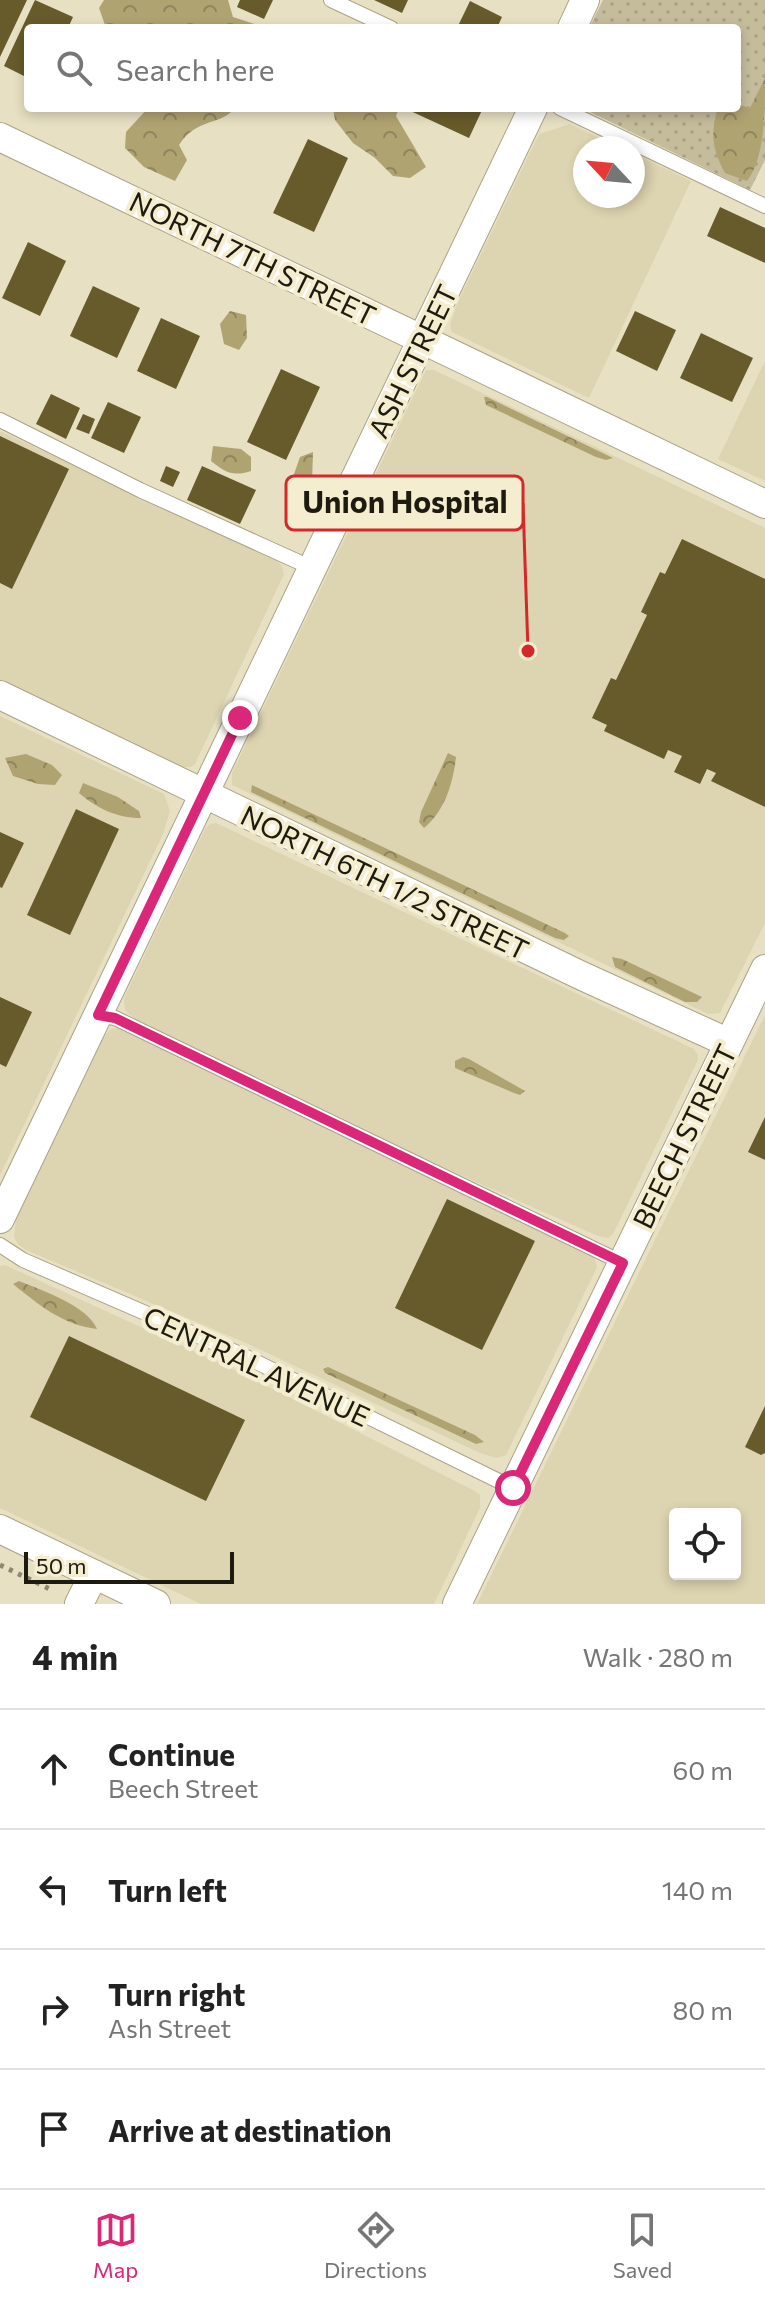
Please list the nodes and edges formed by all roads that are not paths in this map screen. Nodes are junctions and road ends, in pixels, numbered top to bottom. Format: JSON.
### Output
{"nodes":[{"id":1,"x":331,"y":0,"type":"edge"},
{"id":2,"x":585,"y":0,"type":"edge"},
{"id":3,"x":382,"y":24,"type":"edge"},
{"id":4,"x":574,"y":24,"type":"edge"},
{"id":5,"x":531,"y":112,"type":"edge"},
{"id":6,"x":568,"y":112,"type":"edge"},
{"id":7,"x":0,"y":137,"type":"edge"},
{"id":8,"x":765,"y":206,"type":"edge"},
{"id":9,"x":422,"y":339,"type":"junction"},
{"id":10,"x":0,"y":420,"type":"edge"},
{"id":11,"x":765,"y":504,"type":"edge"},
{"id":12,"x":312,"y":568,"type":"junction"},
{"id":13,"x":0,"y":695,"type":"edge"},
{"id":14,"x":203,"y":795,"type":"junction"},
{"id":15,"x":765,"y":969,"type":"edge"},
{"id":16,"x":98,"y":1015,"type":"junction"},
{"id":17,"x":729,"y":1043,"type":"junction"},
{"id":18,"x":0,"y":1219,"type":"edge"},
{"id":19,"x":0,"y":1245,"type":"edge"},
{"id":20,"x":623,"y":1263,"type":"junction"},
{"id":21,"x":513,"y":1488,"type":"junction"},
{"id":22,"x":0,"y":1529,"type":"edge"},
{"id":23,"x":94,"y":1574,"type":"junction"},
{"id":24,"x":79,"y":1604,"type":"edge"},
{"id":25,"x":156,"y":1604,"type":"edge"},
{"id":26,"x":457,"y":1604,"type":"edge"}],
"edges":[{"from":1,"to":3,"type":"lane"},
{"from":2,"to":4,"type":"street"},
{"from":5,"to":9,"type":"street","name":"ASH STREET"},
{"from":6,"to":8,"type":"lane"},
{"from":7,"to":9,"type":"street","name":"NORTH 7TH STREET"},
{"from":9,"to":11,"type":"street","name":"NORTH 7TH STREET"},
{"from":9,"to":12,"type":"street","name":"ASH STREET"},
{"from":10,"to":12,"type":"lane"},
{"from":12,"to":14,"type":"street","name":"ASH STREET"},
{"from":13,"to":14,"type":"street","name":"NORTH 6TH 1/2 STREET"},
{"from":14,"to":16,"type":"street","name":"ASH STREET"},
{"from":14,"to":17,"type":"street","name":"NORTH 6TH 1/2 STREET"},
{"from":15,"to":17,"type":"street","name":"BEECH STREET"},
{"from":16,"to":18,"type":"street","name":"ASH STREET"},
{"from":16,"to":20,"type":"lane"},
{"from":17,"to":20,"type":"street","name":"BEECH STREET"},
{"from":19,"to":21,"type":"lane","name":"CENTRAL AVENUE"},
{"from":20,"to":21,"type":"street","name":"BEECH STREET"},
{"from":21,"to":26,"type":"street","name":"BEECH STREET"},
{"from":22,"to":23,"type":"street"},
{"from":23,"to":24,"type":"street"},
{"from":23,"to":25,"type":"street"}]}
